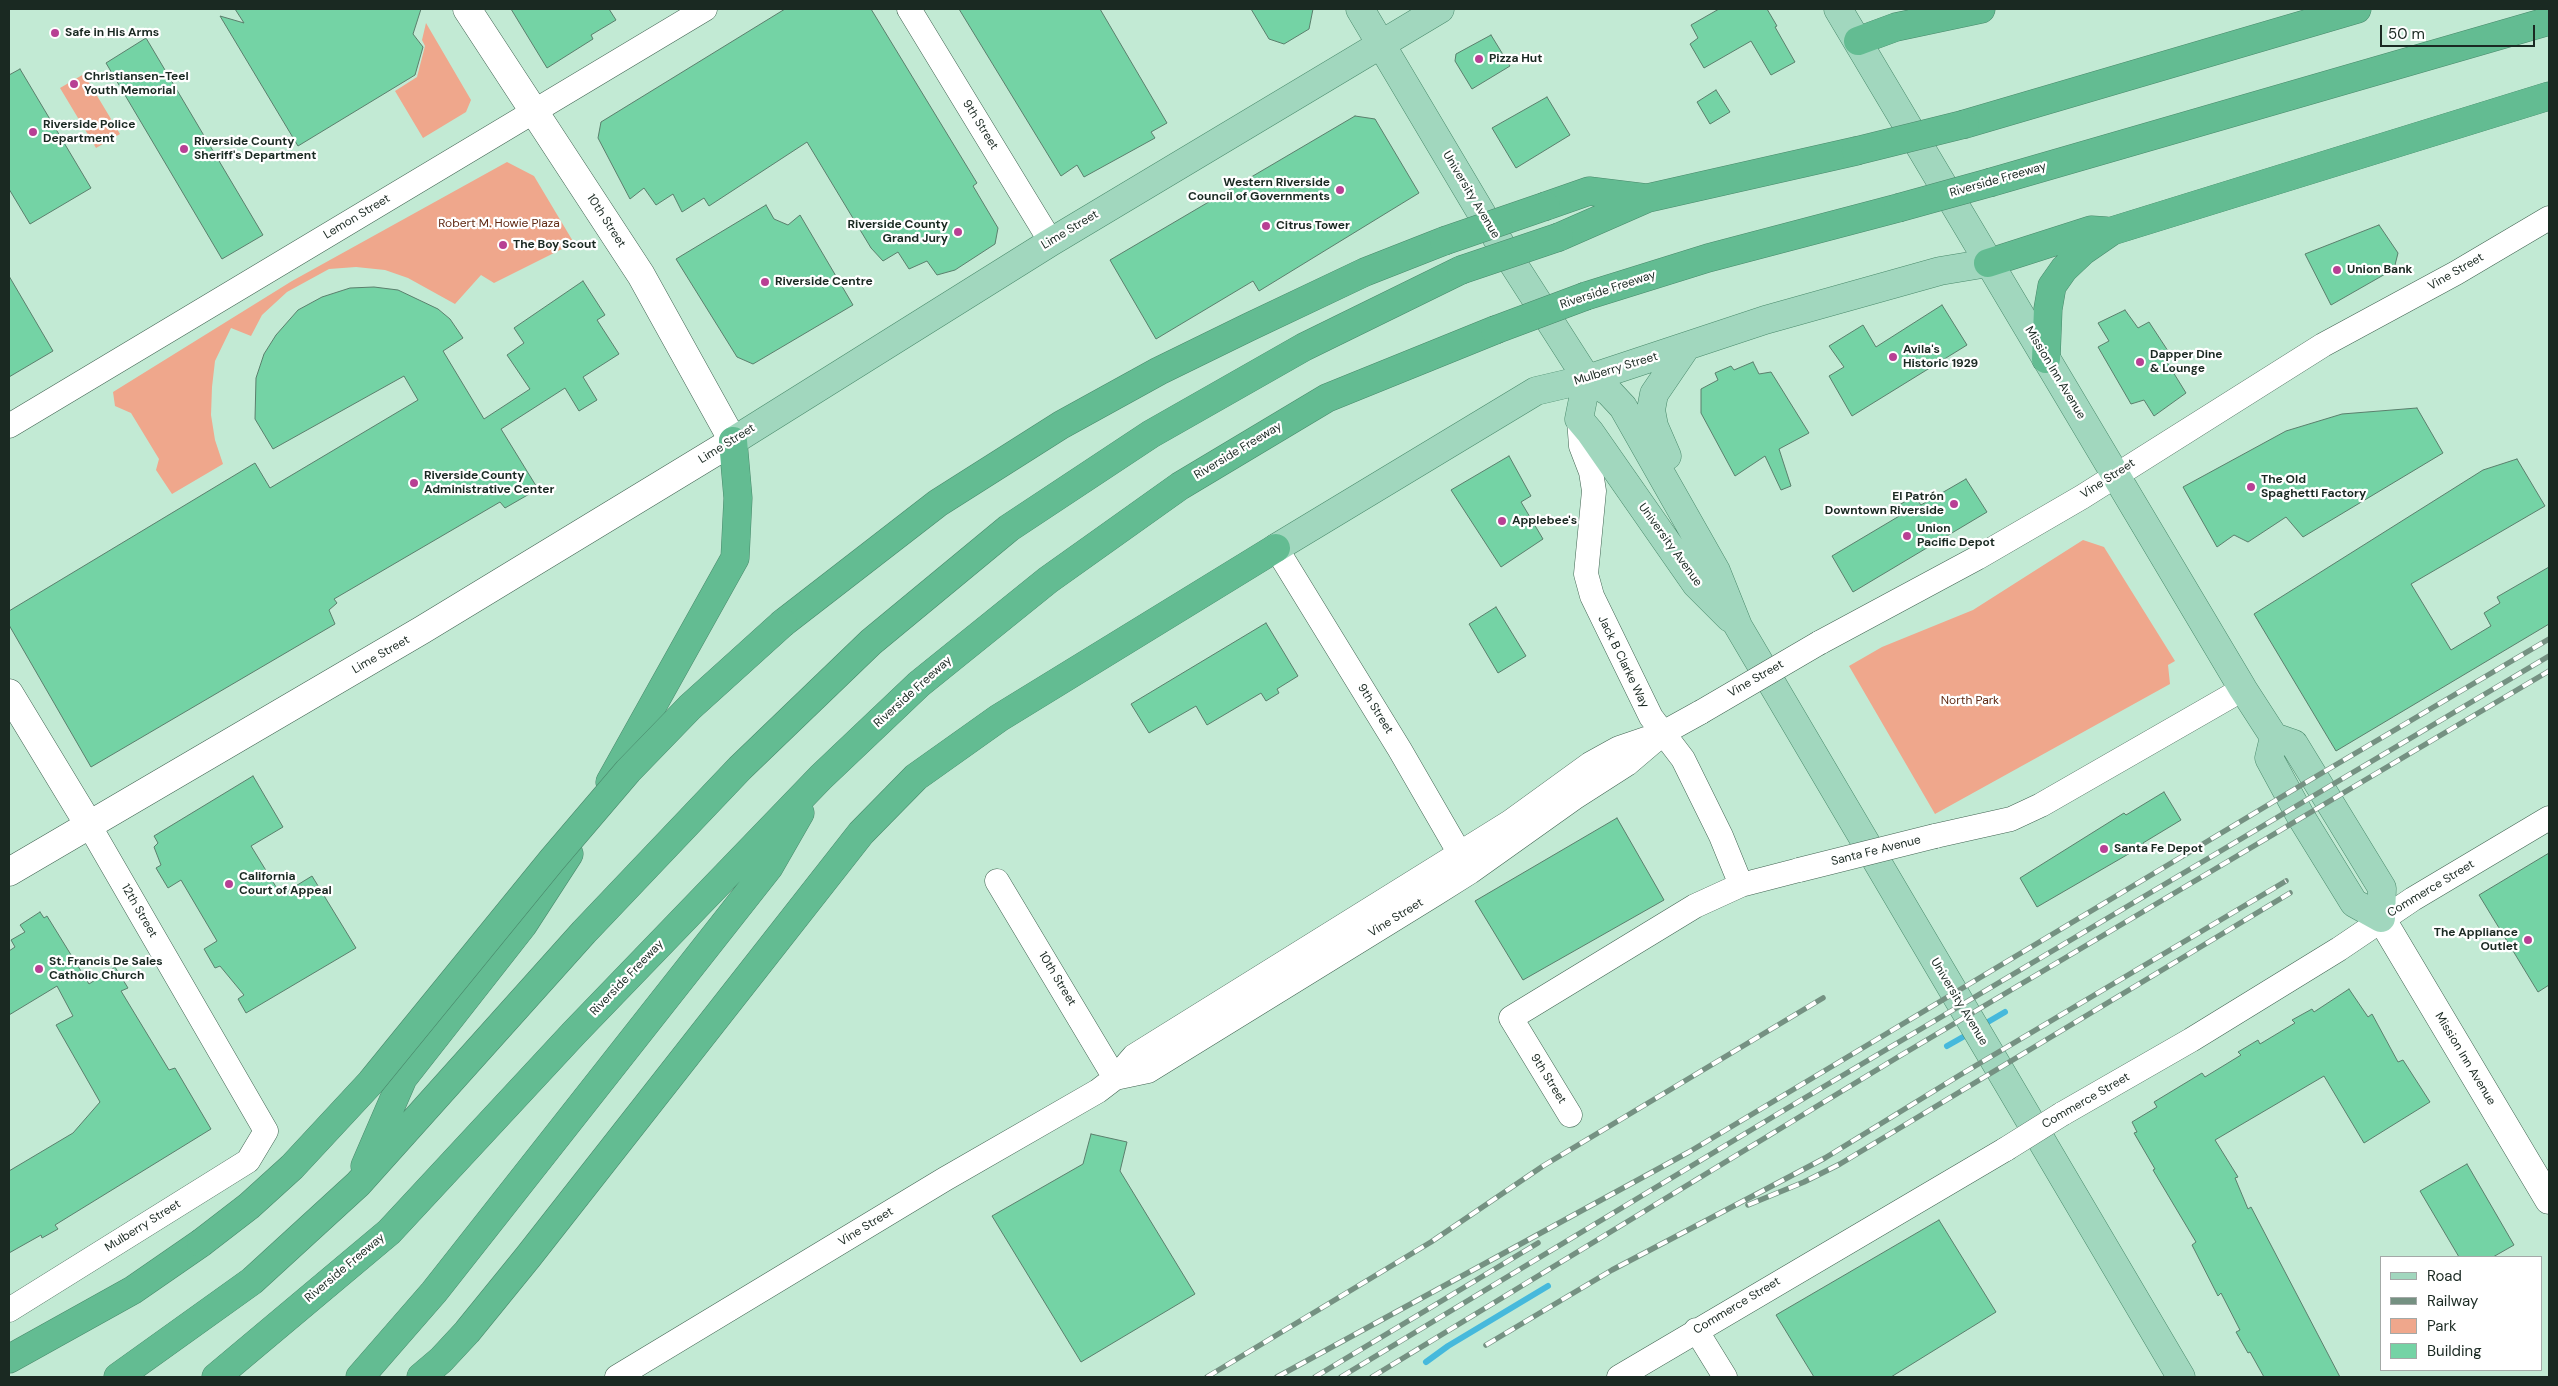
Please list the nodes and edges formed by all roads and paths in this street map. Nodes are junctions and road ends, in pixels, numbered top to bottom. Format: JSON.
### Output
{"nodes":[{"id":1,"x":467,"y":9,"type":"edge"},
{"id":2,"x":705,"y":9,"type":"edge"},
{"id":3,"x":909,"y":9,"type":"edge"},
{"id":4,"x":1360,"y":9,"type":"edge"},
{"id":5,"x":1440,"y":9,"type":"edge"},
{"id":6,"x":1838,"y":9,"type":"edge"},
{"id":7,"x":1981,"y":9,"type":"edge"},
{"id":8,"x":2357,"y":9,"type":"edge"},
{"id":9,"x":2549,"y":22,"type":"edge"},
{"id":10,"x":1858,"y":41,"type":"junction"},
{"id":11,"x":1380,"y":44,"type":"junction"},
{"id":12,"x":2549,"y":96,"type":"edge"},
{"id":13,"x":535,"y":111,"type":"junction"},
{"id":14,"x":1648,"y":198,"type":"junction"},
{"id":15,"x":2549,"y":218,"type":"edge"},
{"id":16,"x":2112,"y":231,"type":"junction"},
{"id":17,"x":1051,"y":242,"type":"junction"},
{"id":18,"x":1988,"y":263,"type":"junction"},
{"id":19,"x":1686,"y":347,"type":"junction"},
{"id":20,"x":2046,"y":359,"type":"junction"},
{"id":21,"x":1587,"y":379,"type":"junction"},
{"id":22,"x":1579,"y":419,"type":"junction"},
{"id":23,"x":9,"y":426,"type":"edge"},
{"id":24,"x":733,"y":441,"type":"junction"},
{"id":25,"x":2116,"y":474,"type":"junction"},
{"id":26,"x":1674,"y":498,"type":"junction"},
{"id":27,"x":1276,"y":548,"type":"junction"},
{"id":28,"x":1738,"y":626,"type":"junction"},
{"id":29,"x":2243,"y":688,"type":"junction"},
{"id":30,"x":9,"y":693,"type":"edge"},
{"id":31,"x":1663,"y":733,"type":"junction"},
{"id":32,"x":821,"y":777,"type":"junction"},
{"id":33,"x":2549,"y":818,"type":"edge"},
{"id":34,"x":90,"y":825,"type":"junction"},
{"id":35,"x":1465,"y":862,"type":"junction"},
{"id":36,"x":9,"y":872,"type":"edge"},
{"id":37,"x":997,"y":881,"type":"dead end"},
{"id":38,"x":1741,"y":885,"type":"junction"},
{"id":39,"x":2382,"y":918,"type":"junction"},
{"id":40,"x":1510,"y":1018,"type":"joint"},
{"id":41,"x":1115,"y":1078,"type":"junction"},
{"id":42,"x":1570,"y":1115,"type":"dead end"},
{"id":43,"x":266,"y":1131,"type":"joint"},
{"id":44,"x":358,"y":1184,"type":"junction"},
{"id":45,"x":2549,"y":1200,"type":"edge"},
{"id":46,"x":9,"y":1310,"type":"edge"},
{"id":47,"x":1696,"y":1330,"type":"junction"},
{"id":48,"x":9,"y":1360,"type":"edge"},
{"id":49,"x":118,"y":1377,"type":"edge"},
{"id":50,"x":216,"y":1377,"type":"edge"},
{"id":51,"x":360,"y":1377,"type":"edge"},
{"id":52,"x":421,"y":1377,"type":"edge"},
{"id":53,"x":617,"y":1377,"type":"edge"},
{"id":54,"x":1619,"y":1377,"type":"edge"},
{"id":55,"x":1725,"y":1377,"type":"edge"},
{"id":56,"x":2181,"y":1377,"type":"edge"}],
"edges":[{"from":1,"to":13,"type":"main road","name":"10th Street"},
{"from":2,"to":13,"type":"street","name":"Lemon Street"},
{"from":3,"to":17,"type":"street","name":"9th Street"},
{"from":4,"to":11,"type":"main road","name":"University Avenue"},
{"from":5,"to":11,"type":"main road","name":"Lime Street"},
{"from":6,"to":10,"type":"main road","name":"Mission Inn Avenue"},
{"from":7,"to":10,"type":"highway"},
{"from":8,"to":14,"type":"highway","bridge":true},
{"from":9,"to":32,"type":"highway","name":"Riverside Freeway","bridge":true},
{"from":10,"to":18,"type":"main road","name":"Mission Inn Avenue"},
{"from":11,"to":17,"type":"main road","name":"Lime Street"},
{"from":11,"to":21,"type":"main road","name":"University Avenue"},
{"from":12,"to":16,"type":"highway"},
{"from":13,"to":23,"type":"street","name":"Lemon Street"},
{"from":13,"to":24,"type":"main road","name":"10th Street"},
{"from":14,"to":44,"type":"highway","bridge":true},
{"from":14,"to":48,"type":"highway","bridge":true},
{"from":15,"to":25,"type":"street","name":"Vine Street"},
{"from":16,"to":18,"type":"highway"},
{"from":16,"to":20,"type":"highway"},
{"from":17,"to":24,"type":"main road","name":"Lime Street"},
{"from":18,"to":19,"type":"main road","name":"Mulberry Street"},
{"from":18,"to":20,"type":"main road","name":"Mission Inn Avenue"},
{"from":19,"to":21,"type":"main road","name":"Mulberry Street"},
{"from":19,"to":26,"type":"main road"},
{"from":20,"to":25,"type":"main road","name":"Mission Inn Avenue"},
{"from":21,"to":22,"type":"main road"},
{"from":21,"to":26,"type":"main road","name":"University Avenue"},
{"from":21,"to":27,"type":"main road","name":"Mulberry Street"},
{"from":22,"to":28,"type":"main road","name":"University Avenue"},
{"from":22,"to":31,"type":"street","name":"Jack B Clarke Way"},
{"from":24,"to":34,"type":"main road","name":"Lime Street"},
{"from":24,"to":44,"type":"highway"},
{"from":25,"to":29,"type":"main road","name":"Mission Inn Avenue"},
{"from":25,"to":31,"type":"street","name":"Vine Street","bridge":true},
{"from":26,"to":28,"type":"main road","name":"University Avenue"},
{"from":27,"to":35,"type":"street","name":"9th Street"},
{"from":27,"to":52,"type":"highway"},
{"from":28,"to":56,"type":"main road","name":"University Avenue"},
{"from":29,"to":38,"type":"street","name":"Santa Fe Avenue","bridge":true},
{"from":29,"to":39,"type":"main road","name":"Mission Inn Avenue"},
{"from":30,"to":34,"type":"main road","name":"12th Street"},
{"from":31,"to":35,"type":"street","name":"Vine Street"},
{"from":31,"to":38,"type":"street","name":"Jack B Clarke Way"},
{"from":32,"to":50,"type":"highway","name":"Riverside Freeway"},
{"from":32,"to":51,"type":"highway"},
{"from":33,"to":39,"type":"street","name":"Commerce Street"},
{"from":34,"to":36,"type":"main road","name":"Lime Street"},
{"from":34,"to":43,"type":"street","name":"12th Street"},
{"from":35,"to":41,"type":"street","name":"Vine Street"},
{"from":37,"to":41,"type":"street","name":"10th Street"},
{"from":38,"to":40,"type":"street","name":"Santa Fe Avenue"},
{"from":39,"to":45,"type":"main road","name":"Mission Inn Avenue"},
{"from":39,"to":47,"type":"street","name":"Commerce Street","bridge":true},
{"from":40,"to":42,"type":"street","name":"9th Street"},
{"from":41,"to":53,"type":"street","name":"Vine Street"},
{"from":43,"to":46,"type":"street","name":"Mulberry Street"},
{"from":44,"to":49,"type":"highway"},
{"from":47,"to":54,"type":"street","name":"Commerce Street"},
{"from":47,"to":55,"type":"street"}]}
